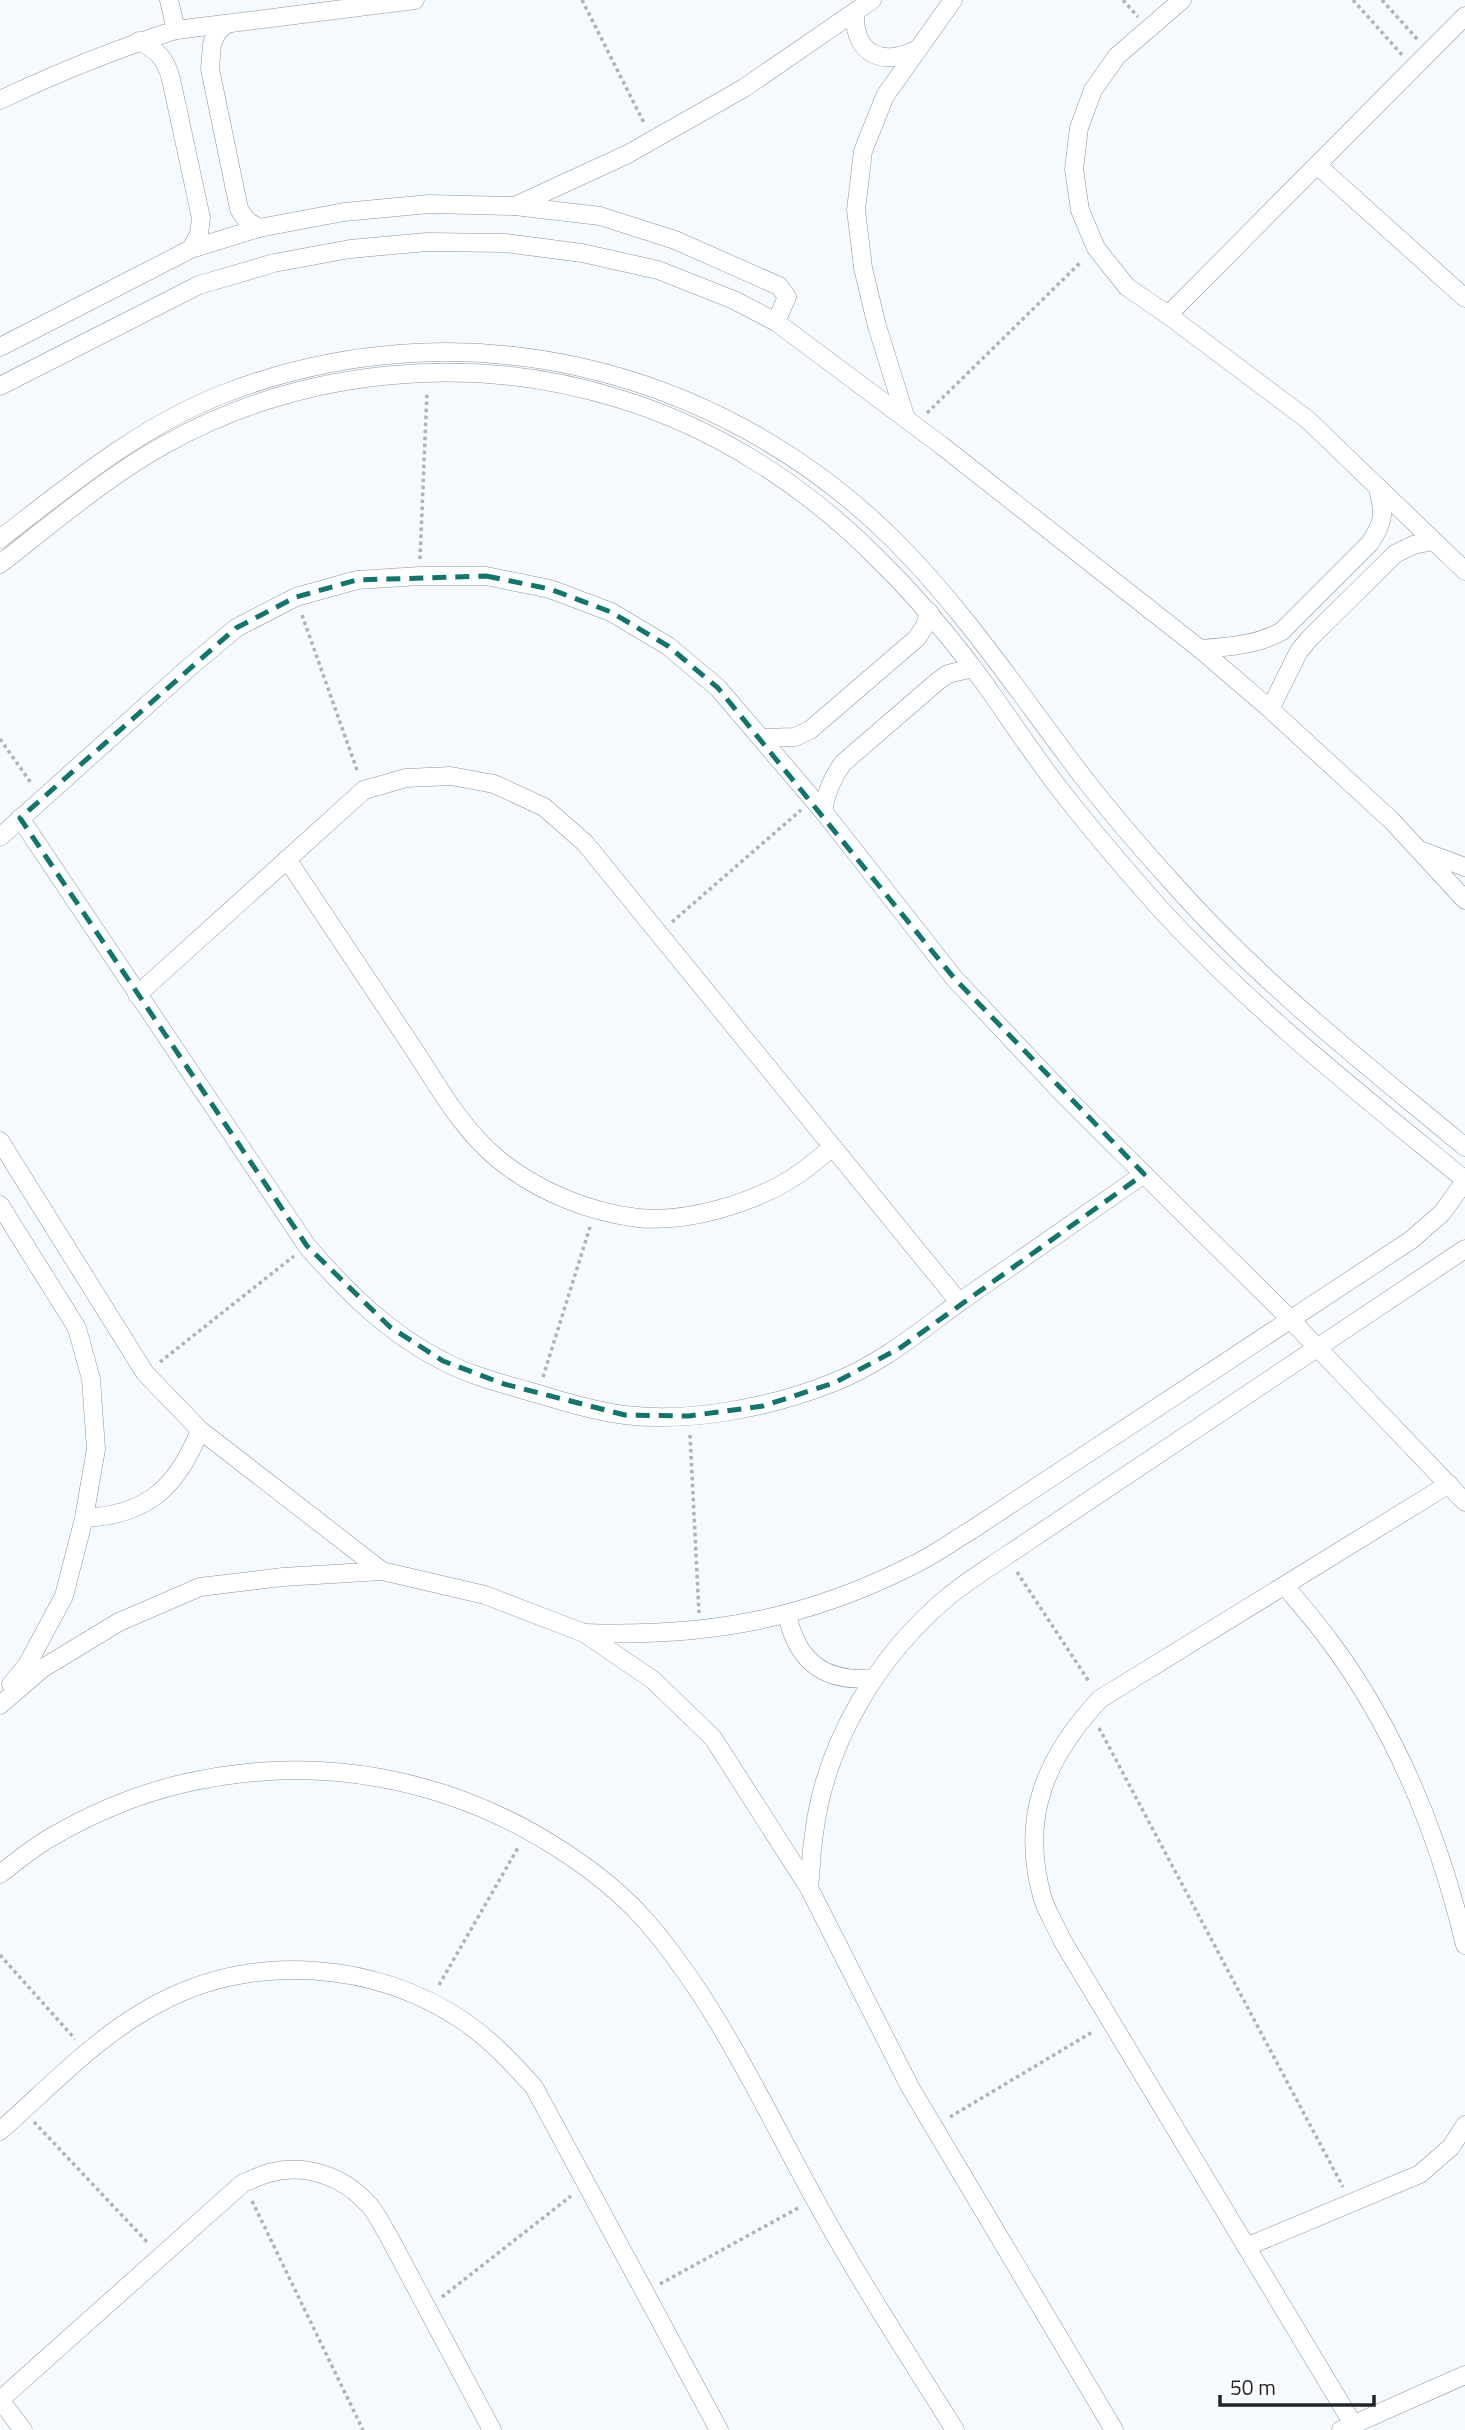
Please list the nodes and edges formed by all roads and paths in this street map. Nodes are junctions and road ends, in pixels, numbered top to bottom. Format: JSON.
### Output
{"nodes":[{"id":1,"x":169,"y":0,"type":"edge"},
{"id":2,"x":415,"y":0,"type":"edge"},
{"id":3,"x":582,"y":0,"type":"edge"},
{"id":4,"x":872,"y":0,"type":"edge"},
{"id":5,"x":953,"y":0,"type":"edge"},
{"id":6,"x":1182,"y":0,"type":"edge"},
{"id":7,"x":1353,"y":0,"type":"edge"},
{"id":8,"x":1382,"y":0,"type":"edge"},
{"id":9,"x":855,"y":14,"type":"junction"},
{"id":10,"x":1465,"y":16,"type":"edge"},
{"id":11,"x":226,"y":24,"type":"junction"},
{"id":12,"x":176,"y":30,"type":"junction"},
{"id":13,"x":139,"y":41,"type":"junction"},
{"id":14,"x":919,"y":48,"type":"junction"},
{"id":15,"x":1429,"y":52,"type":"junction"},
{"id":16,"x":1414,"y":68,"type":"junction"},
{"id":17,"x":0,"y":100,"type":"edge"},
{"id":18,"x":652,"y":141,"type":"junction"},
{"id":19,"x":1317,"y":165,"type":"junction"},
{"id":20,"x":515,"y":206,"type":"junction"},
{"id":21,"x":259,"y":228,"type":"junction"},
{"id":22,"x":1096,"y":248,"type":"junction"},
{"id":23,"x":191,"y":249,"type":"junction"},
{"id":24,"x":1465,"y":298,"type":"edge"},
{"id":25,"x":1168,"y":315,"type":"junction"},
{"id":26,"x":776,"y":323,"type":"junction"},
{"id":27,"x":0,"y":347,"type":"edge"},
{"id":28,"x":428,"y":372,"type":"junction"},
{"id":29,"x":0,"y":386,"type":"edge"},
{"id":30,"x":910,"y":422,"type":"junction"},
{"id":31,"x":1378,"y":488,"type":"junction"},
{"id":32,"x":0,"y":539,"type":"edge"},
{"id":33,"x":1433,"y":541,"type":"junction"},
{"id":34,"x":0,"y":564,"type":"edge"},
{"id":35,"x":1465,"y":571,"type":"edge"},
{"id":36,"x":420,"y":576,"type":"junction"},
{"id":37,"x":296,"y":597,"type":"junction"},
{"id":38,"x":929,"y":612,"type":"junction"},
{"id":39,"x":1200,"y":649,"type":"junction"},
{"id":40,"x":973,"y":668,"type":"junction"},
{"id":41,"x":1270,"y":709,"type":"junction"},
{"id":42,"x":761,"y":738,"type":"junction"},
{"id":43,"x":0,"y":739,"type":"edge"},
{"id":44,"x":364,"y":790,"type":"junction"},
{"id":45,"x":42,"y":798,"type":"junction"},
{"id":46,"x":818,"y":806,"type":"junction"},
{"id":47,"x":20,"y":818,"type":"junction"},
{"id":48,"x":0,"y":837,"type":"edge"},
{"id":49,"x":1418,"y":850,"type":"junction"},
{"id":50,"x":287,"y":859,"type":"junction"},
{"id":51,"x":1465,"y":867,"type":"edge"},
{"id":52,"x":1465,"y":900,"type":"edge"},
{"id":53,"x":658,"y":933,"type":"junction"},
{"id":54,"x":137,"y":995,"type":"junction"},
{"id":55,"x":0,"y":1141,"type":"edge"},
{"id":56,"x":833,"y":1147,"type":"junction"},
{"id":57,"x":1465,"y":1147,"type":"edge"},
{"id":58,"x":1144,"y":1174,"type":"junction"},
{"id":59,"x":1465,"y":1180,"type":"edge"},
{"id":60,"x":0,"y":1205,"type":"edge"},
{"id":61,"x":596,"y":1208,"type":"junction"},
{"id":62,"x":307,"y":1246,"type":"junction"},
{"id":63,"x":1465,"y":1249,"type":"edge"},
{"id":64,"x":959,"y":1302,"type":"junction"},
{"id":65,"x":1290,"y":1319,"type":"junction"},
{"id":66,"x":1316,"y":1346,"type":"junction"},
{"id":67,"x":145,"y":1373,"type":"junction"},
{"id":68,"x":538,"y":1394,"type":"junction"},
{"id":69,"x":689,"y":1416,"type":"junction"},
{"id":70,"x":200,"y":1430,"type":"junction"},
{"id":71,"x":1449,"y":1484,"type":"junction"},
{"id":72,"x":1465,"y":1502,"type":"edge"},
{"id":73,"x":84,"y":1518,"type":"junction"},
{"id":74,"x":1006,"y":1556,"type":"junction"},
{"id":75,"x":383,"y":1571,"type":"junction"},
{"id":76,"x":1285,"y":1586,"type":"junction"},
{"id":77,"x":787,"y":1614,"type":"junction"},
{"id":78,"x":700,"y":1631,"type":"junction"},
{"id":79,"x":584,"y":1633,"type":"junction"},
{"id":80,"x":874,"y":1678,"type":"junction"},
{"id":81,"x":0,"y":1697,"type":"edge"},
{"id":82,"x":0,"y":1704,"type":"edge"},
{"id":83,"x":1095,"y":1704,"type":"junction"},
{"id":84,"x":529,"y":1829,"type":"junction"},
{"id":85,"x":0,"y":1874,"type":"edge"},
{"id":86,"x":809,"y":1888,"type":"junction"},
{"id":87,"x":1465,"y":1945,"type":"edge"},
{"id":88,"x":0,"y":1955,"type":"edge"},
{"id":89,"x":430,"y":2001,"type":"junction"},
{"id":90,"x":1111,"y":2021,"type":"junction"},
{"id":91,"x":88,"y":2053,"type":"junction"},
{"id":92,"x":23,"y":2110,"type":"junction"},
{"id":93,"x":1465,"y":2125,"type":"edge"},
{"id":94,"x":934,"y":2127,"type":"junction"},
{"id":95,"x":0,"y":2130,"type":"edge"},
{"id":96,"x":243,"y":2183,"type":"junction"},
{"id":97,"x":586,"y":2184,"type":"junction"},
{"id":98,"x":814,"y":2199,"type":"junction"},
{"id":99,"x":1351,"y":2203,"type":"junction"},
{"id":100,"x":1246,"y":2247,"type":"junction"},
{"id":101,"x":160,"y":2257,"type":"junction"},
{"id":102,"x":645,"y":2292,"type":"junction"},
{"id":103,"x":427,"y":2308,"type":"junction"},
{"id":104,"x":1465,"y":2375,"type":"edge"},
{"id":105,"x":1347,"y":2427,"type":"edge"},
{"id":106,"x":23,"y":2430,"type":"edge"},
{"id":107,"x":363,"y":2430,"type":"edge"},
{"id":108,"x":492,"y":2430,"type":"edge"},
{"id":109,"x":719,"y":2430,"type":"edge"},
{"id":110,"x":955,"y":2430,"type":"edge"},
{"id":111,"x":1114,"y":2430,"type":"edge"}],
"edges":[{"from":1,"to":12,"type":"street"},
{"from":2,"to":11,"type":"street"},
{"from":3,"to":18,"type":"path"},
{"from":4,"to":9,"type":"street"},
{"from":5,"to":14,"type":"street"},
{"from":6,"to":22,"type":"street"},
{"from":7,"to":16,"type":"path"},
{"from":8,"to":15,"type":"path"},
{"from":9,"to":14,"type":"street"},
{"from":9,"to":18,"type":"street"},
{"from":10,"to":15,"type":"street"},
{"from":11,"to":12,"type":"street"},
{"from":11,"to":21,"type":"street"},
{"from":12,"to":13,"type":"street"},
{"from":13,"to":17,"type":"street"},
{"from":13,"to":23,"type":"street"},
{"from":14,"to":30,"type":"street"},
{"from":15,"to":16,"type":"street"},
{"from":16,"to":19,"type":"street"},
{"from":18,"to":20,"type":"street"},
{"from":19,"to":24,"type":"street"},
{"from":19,"to":25,"type":"street"},
{"from":20,"to":21,"type":"street"},
{"from":20,"to":26,"type":"street"},
{"from":21,"to":23,"type":"street"},
{"from":22,"to":25,"type":"street"},
{"from":22,"to":30,"type":"path"},
{"from":23,"to":27,"type":"street"},
{"from":25,"to":31,"type":"street"},
{"from":26,"to":29,"type":"street"},
{"from":26,"to":30,"type":"street"},
{"from":28,"to":34,"type":"street"},
{"from":28,"to":36,"type":"path"},
{"from":28,"to":38,"type":"street"},
{"from":30,"to":39,"type":"street"},
{"from":31,"to":33,"type":"street"},
{"from":31,"to":39,"type":"street"},
{"from":32,"to":57,"type":"street"},
{"from":33,"to":35,"type":"street"},
{"from":33,"to":41,"type":"street"},
{"from":36,"to":37,"type":"street"},
{"from":36,"to":42,"type":"street"},
{"from":37,"to":44,"type":"path"},
{"from":37,"to":45,"type":"street"},
{"from":38,"to":40,"type":"street"},
{"from":38,"to":42,"type":"street"},
{"from":39,"to":41,"type":"street"},
{"from":40,"to":46,"type":"street"},
{"from":40,"to":59,"type":"street"},
{"from":41,"to":49,"type":"street"},
{"from":42,"to":46,"type":"street"},
{"from":43,"to":45,"type":"path"},
{"from":44,"to":50,"type":"street"},
{"from":44,"to":53,"type":"street"},
{"from":45,"to":47,"type":"street"},
{"from":46,"to":53,"type":"path"},
{"from":46,"to":58,"type":"street"},
{"from":47,"to":48,"type":"street"},
{"from":47,"to":54,"type":"street"},
{"from":49,"to":51,"type":"street"},
{"from":49,"to":52,"type":"street"},
{"from":50,"to":54,"type":"street"},
{"from":50,"to":61,"type":"street"},
{"from":53,"to":56,"type":"street"},
{"from":54,"to":62,"type":"street"},
{"from":55,"to":67,"type":"street"},
{"from":56,"to":61,"type":"street"},
{"from":56,"to":64,"type":"street"},
{"from":58,"to":64,"type":"street"},
{"from":58,"to":65,"type":"street"},
{"from":59,"to":65,"type":"street"},
{"from":60,"to":73,"type":"street"},
{"from":61,"to":68,"type":"path"},
{"from":62,"to":67,"type":"path"},
{"from":62,"to":68,"type":"street"},
{"from":63,"to":66,"type":"street"},
{"from":64,"to":69,"type":"street"},
{"from":65,"to":66,"type":"street"},
{"from":65,"to":77,"type":"street"},
{"from":66,"to":71,"type":"street"},
{"from":66,"to":74,"type":"street"},
{"from":67,"to":70,"type":"street"},
{"from":68,"to":69,"type":"street"},
{"from":69,"to":78,"type":"path"},
{"from":70,"to":73,"type":"street"},
{"from":70,"to":75,"type":"street"},
{"from":71,"to":72,"type":"street"},
{"from":71,"to":76,"type":"street"},
{"from":73,"to":81,"type":"street"},
{"from":74,"to":80,"type":"street"},
{"from":74,"to":83,"type":"path"},
{"from":75,"to":79,"type":"street"},
{"from":75,"to":82,"type":"street"},
{"from":76,"to":83,"type":"street"},
{"from":76,"to":87,"type":"street"},
{"from":77,"to":78,"type":"street"},
{"from":77,"to":80,"type":"street"},
{"from":78,"to":79,"type":"street"},
{"from":79,"to":86,"type":"street"},
{"from":80,"to":86,"type":"street"},
{"from":83,"to":90,"type":"street"},
{"from":83,"to":99,"type":"path"},
{"from":84,"to":85,"type":"street"},
{"from":84,"to":89,"type":"path"},
{"from":84,"to":98,"type":"street"},
{"from":86,"to":94,"type":"street"},
{"from":88,"to":91,"type":"path"},
{"from":89,"to":91,"type":"street"},
{"from":89,"to":97,"type":"street"},
{"from":90,"to":94,"type":"path"},
{"from":90,"to":100,"type":"street"},
{"from":91,"to":92,"type":"street"},
{"from":92,"to":95,"type":"street"},
{"from":92,"to":101,"type":"path"},
{"from":93,"to":99,"type":"street"},
{"from":94,"to":111,"type":"street"},
{"from":96,"to":101,"type":"street"},
{"from":96,"to":103,"type":"street"},
{"from":96,"to":107,"type":"path"},
{"from":97,"to":102,"type":"street"},
{"from":97,"to":103,"type":"path"},
{"from":98,"to":102,"type":"path"},
{"from":98,"to":110,"type":"street"},
{"from":99,"to":100,"type":"street"},
{"from":100,"to":105,"type":"street"},
{"from":101,"to":106,"type":"street"},
{"from":102,"to":109,"type":"street"},
{"from":103,"to":108,"type":"street"},
{"from":104,"to":105,"type":"street"}]}
